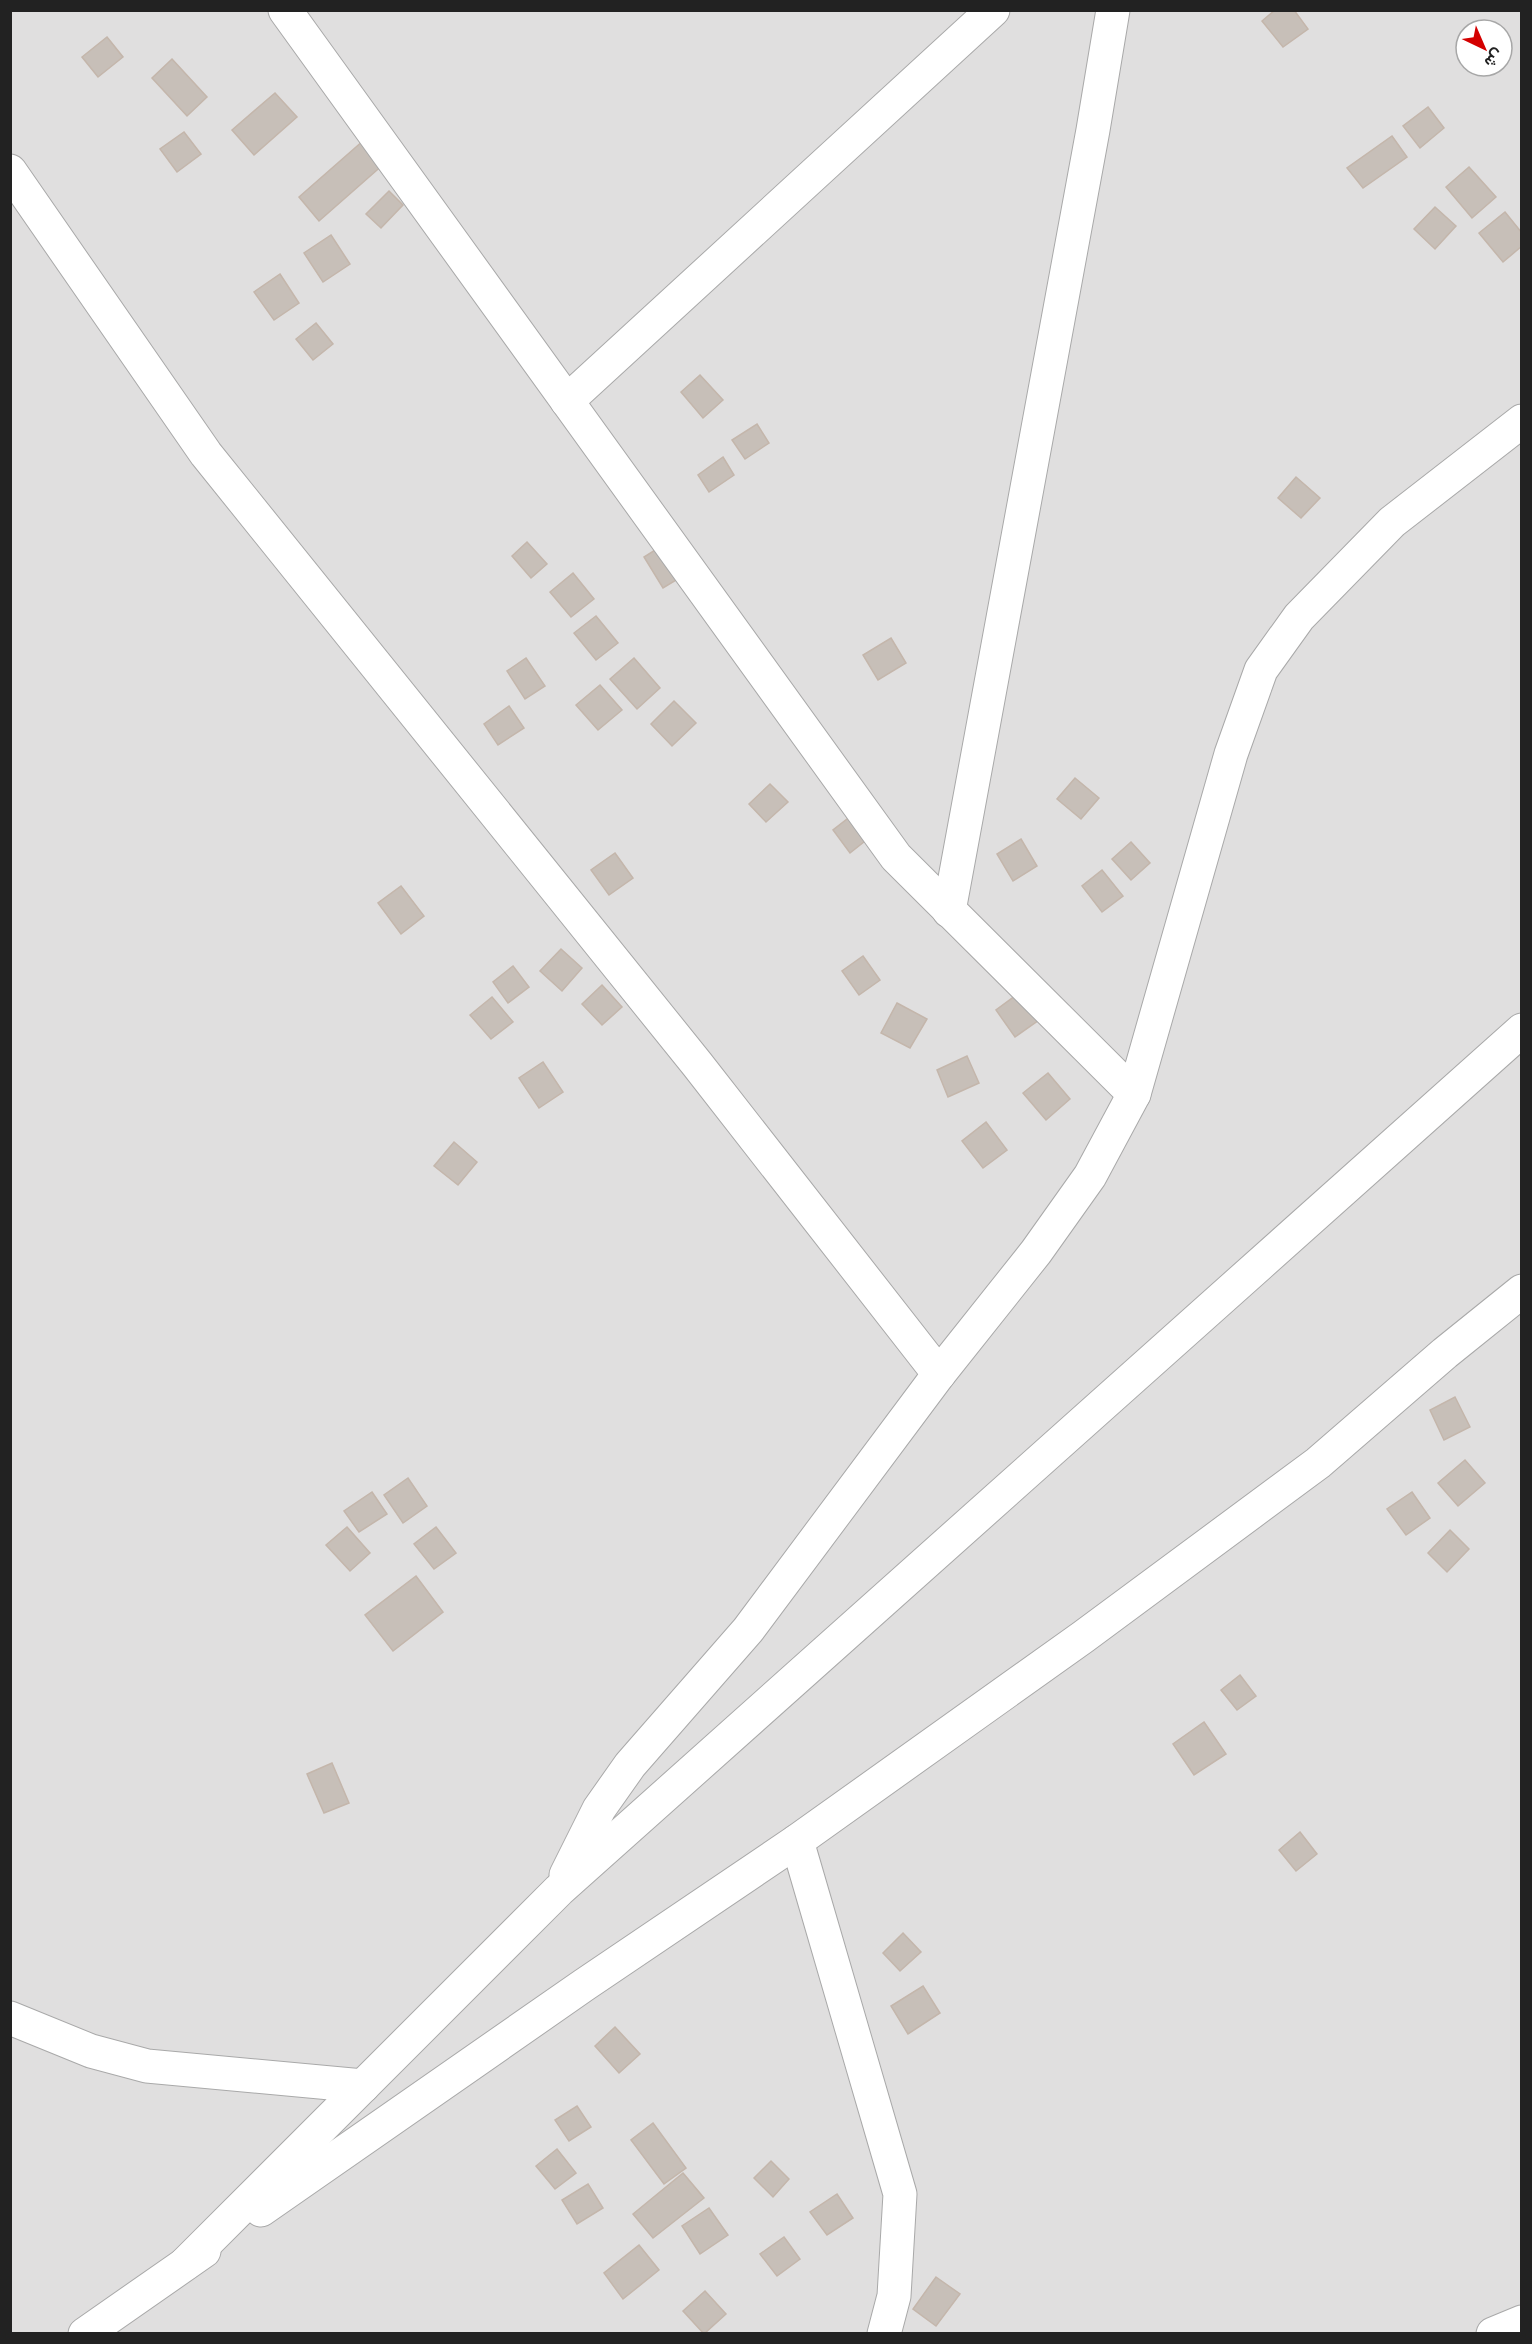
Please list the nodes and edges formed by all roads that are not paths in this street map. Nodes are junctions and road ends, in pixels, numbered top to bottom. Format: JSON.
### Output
{"nodes":[{"id":1,"x":993,"y":10,"type":"edge"},
{"id":2,"x":1113,"y":10,"type":"edge"},
{"id":3,"x":293,"y":15,"type":"edge"},
{"id":4,"x":10,"y":171,"type":"edge"},
{"id":5,"x":567,"y":401,"type":"junction"},
{"id":6,"x":1521,"y":421,"type":"edge"},
{"id":7,"x":949,"y":911,"type":"junction"},
{"id":8,"x":1521,"y":1030,"type":"edge"},
{"id":9,"x":1134,"y":1094,"type":"junction"},
{"id":10,"x":1521,"y":1291,"type":"edge"},
{"id":11,"x":939,"y":1374,"type":"junction"},
{"id":12,"x":797,"y":1841,"type":"junction"},
{"id":13,"x":559,"y":1890,"type":"junction"},
{"id":14,"x":10,"y":2019,"type":"edge"},
{"id":15,"x":363,"y":2086,"type":"junction"},
{"id":16,"x":186,"y":2264,"type":"junction"},
{"id":17,"x":1521,"y":2322,"type":"edge"},
{"id":18,"x":85,"y":2334,"type":"edge"},
{"id":19,"x":884,"y":2334,"type":"edge"},
{"id":20,"x":1493,"y":2334,"type":"edge"}],
"edges":[{"from":1,"to":5,"type":"street"},
{"from":2,"to":7,"type":"street"},
{"from":3,"to":5,"type":"street"},
{"from":4,"to":11,"type":"street"},
{"from":5,"to":7,"type":"street"},
{"from":6,"to":9,"type":"street"},
{"from":7,"to":9,"type":"street"},
{"from":8,"to":13,"type":"street"},
{"from":9,"to":11,"type":"street"},
{"from":10,"to":12,"type":"street"},
{"from":11,"to":13,"type":"street"},
{"from":12,"to":16,"type":"street"},
{"from":12,"to":19,"type":"street"},
{"from":13,"to":15,"type":"street"},
{"from":14,"to":15,"type":"street"},
{"from":15,"to":16,"type":"street"},
{"from":16,"to":18,"type":"street"},
{"from":17,"to":20,"type":"street"}]}
